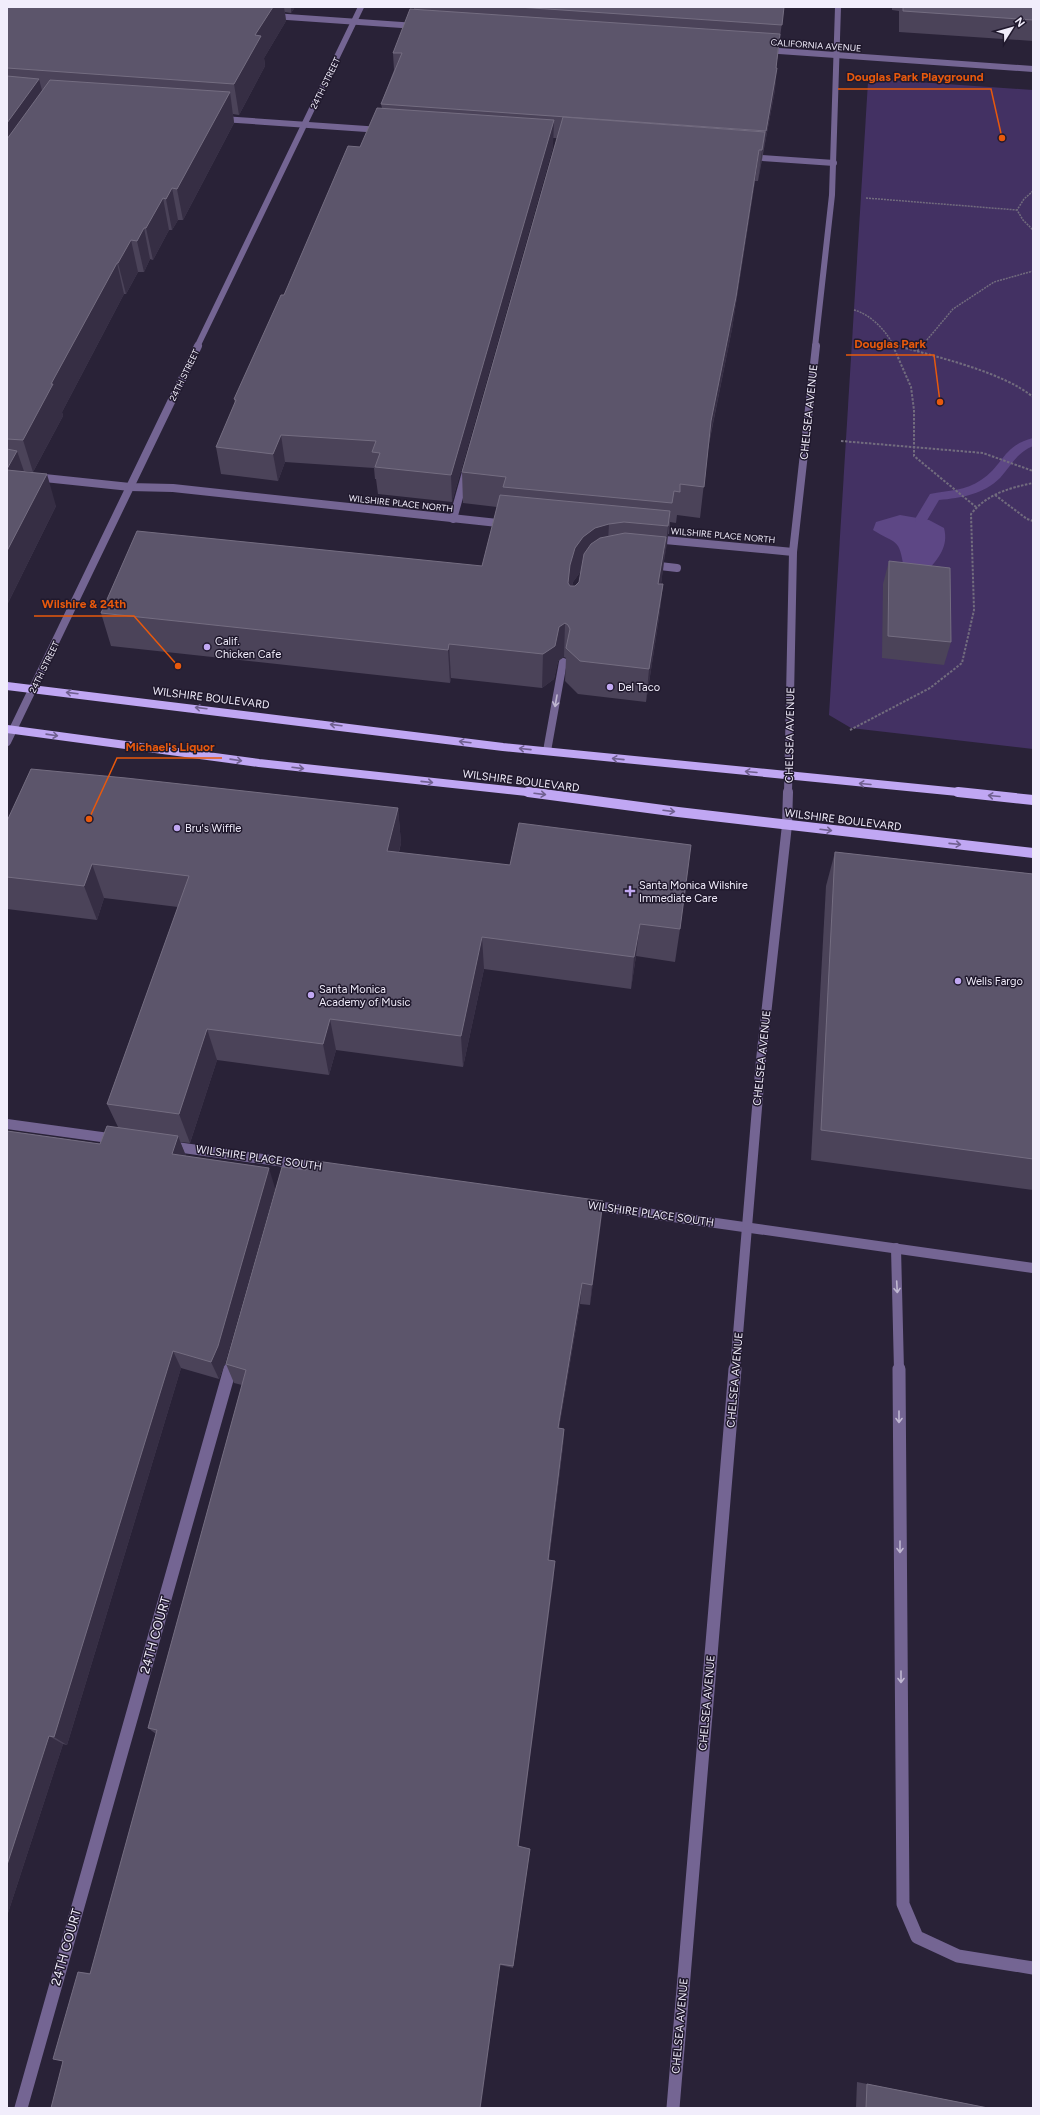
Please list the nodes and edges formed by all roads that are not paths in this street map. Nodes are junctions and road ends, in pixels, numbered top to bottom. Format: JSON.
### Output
{"nodes":[{"id":1,"x":361,"y":7,"type":"edge"},
{"id":2,"x":838,"y":7,"type":"edge"},
{"id":3,"x":268,"y":16,"type":"edge"},
{"id":4,"x":354,"y":22,"type":"junction"},
{"id":5,"x":425,"y":27,"type":"edge"},
{"id":6,"x":756,"y":50,"type":"edge"},
{"id":7,"x":835,"y":55,"type":"junction"},
{"id":8,"x":1033,"y":69,"type":"edge"},
{"id":9,"x":219,"y":118,"type":"edge"},
{"id":10,"x":304,"y":125,"type":"junction"},
{"id":11,"x":392,"y":131,"type":"edge"},
{"id":12,"x":740,"y":156,"type":"edge"},
{"id":13,"x":834,"y":163,"type":"junction"},
{"id":14,"x":468,"y":465,"type":"edge"},
{"id":15,"x":30,"y":477,"type":"edge"},
{"id":16,"x":130,"y":487,"type":"junction"},
{"id":17,"x":453,"y":519,"type":"junction"},
{"id":18,"x":515,"y":525,"type":"edge"},
{"id":19,"x":648,"y":538,"type":"edge"},
{"id":20,"x":793,"y":552,"type":"junction"},
{"id":21,"x":646,"y":565,"type":"edge"},
{"id":22,"x":677,"y":568,"type":"dead end"},
{"id":23,"x":563,"y":662,"type":"edge"},
{"id":24,"x":7,"y":686,"type":"edge"},
{"id":25,"x":34,"y":688,"type":"junction"},
{"id":26,"x":10,"y":729,"type":"edge"},
{"id":27,"x":7,"y":742,"type":"edge"},
{"id":28,"x":547,"y":751,"type":"junction"},
{"id":29,"x":789,"y":775,"type":"junction"},
{"id":30,"x":1033,"y":800,"type":"edge"},
{"id":31,"x":787,"y":825,"type":"junction"},
{"id":32,"x":1033,"y":853,"type":"edge"},
{"id":33,"x":7,"y":1124,"type":"edge"},
{"id":34,"x":124,"y":1140,"type":"edge"},
{"id":35,"x":156,"y":1144,"type":"edge"},
{"id":36,"x":289,"y":1162,"type":"junction"},
{"id":37,"x":328,"y":1168,"type":"edge"},
{"id":38,"x":284,"y":1178,"type":"edge"},
{"id":39,"x":580,"y":1204,"type":"edge"},
{"id":40,"x":748,"y":1228,"type":"junction"},
{"id":41,"x":896,"y":1248,"type":"junction"},
{"id":42,"x":1033,"y":1268,"type":"edge"},
{"id":43,"x":236,"y":1347,"type":"edge"},
{"id":44,"x":1033,"y":1968,"type":"edge"},
{"id":45,"x":21,"y":2108,"type":"edge"},
{"id":46,"x":673,"y":2108,"type":"edge"}],
"edges":[{"from":1,"to":4,"type":"street","name":"24TH STREET"},
{"from":2,"to":7,"type":"street","name":"CHELSEA AVENUE"},
{"from":3,"to":4,"type":"street"},
{"from":4,"to":5,"type":"street"},
{"from":4,"to":10,"type":"street","name":"24TH STREET"},
{"from":6,"to":7,"type":"street","name":"CALIFORNIA AVENUE"},
{"from":7,"to":8,"type":"street","name":"CALIFORNIA AVENUE"},
{"from":7,"to":13,"type":"street","name":"CHELSEA AVENUE"},
{"from":9,"to":10,"type":"street"},
{"from":10,"to":11,"type":"street"},
{"from":10,"to":16,"type":"street","name":"24TH STREET"},
{"from":12,"to":13,"type":"street"},
{"from":13,"to":20,"type":"street","name":"CHELSEA AVENUE"},
{"from":14,"to":17,"type":"street"},
{"from":15,"to":16,"type":"street","name":"WILSHIRE PLACE NORTH"},
{"from":16,"to":17,"type":"street","name":"WILSHIRE PLACE NORTH"},
{"from":16,"to":25,"type":"street","name":"24TH STREET"},
{"from":17,"to":18,"type":"street","name":"WILSHIRE PLACE NORTH"},
{"from":19,"to":20,"type":"street","name":"WILSHIRE PLACE NORTH"},
{"from":20,"to":29,"type":"street","name":"CHELSEA AVENUE"},
{"from":21,"to":22,"type":"street"},
{"from":23,"to":28,"type":"street","one_way":true},
{"from":24,"to":25,"type":"main road","name":"WILSHIRE BOULEVARD"},
{"from":25,"to":26,"type":"street","name":"24TH STREET"},
{"from":28,"to":25,"type":"main road","name":"WILSHIRE BOULEVARD","one_way":true},
{"from":26,"to":27,"type":"street","name":"24TH STREET"},
{"from":26,"to":31,"type":"main road","name":"WILSHIRE BOULEVARD","one_way":true},
{"from":29,"to":28,"type":"main road","name":"WILSHIRE BOULEVARD","one_way":true},
{"from":30,"to":29,"type":"main road","name":"WILSHIRE BOULEVARD","one_way":true},
{"from":29,"to":31,"type":"street","name":"CHELSEA AVENUE"},
{"from":31,"to":32,"type":"main road","name":"WILSHIRE BOULEVARD","one_way":true},
{"from":31,"to":40,"type":"street","name":"CHELSEA AVENUE"},
{"from":33,"to":34,"type":"street"},
{"from":35,"to":36,"type":"street","name":"WILSHIRE PLACE SOUTH"},
{"from":36,"to":37,"type":"street","name":"WILSHIRE PLACE SOUTH"},
{"from":36,"to":38,"type":"street"},
{"from":39,"to":40,"type":"street","name":"WILSHIRE PLACE SOUTH"},
{"from":40,"to":41,"type":"street","name":"WILSHIRE PLACE SOUTH"},
{"from":40,"to":46,"type":"street","name":"CHELSEA AVENUE"},
{"from":41,"to":42,"type":"street","name":"WILSHIRE PLACE SOUTH"},
{"from":41,"to":44,"type":"street","one_way":true},
{"from":43,"to":45,"type":"street","name":"24TH COURT"}]}
